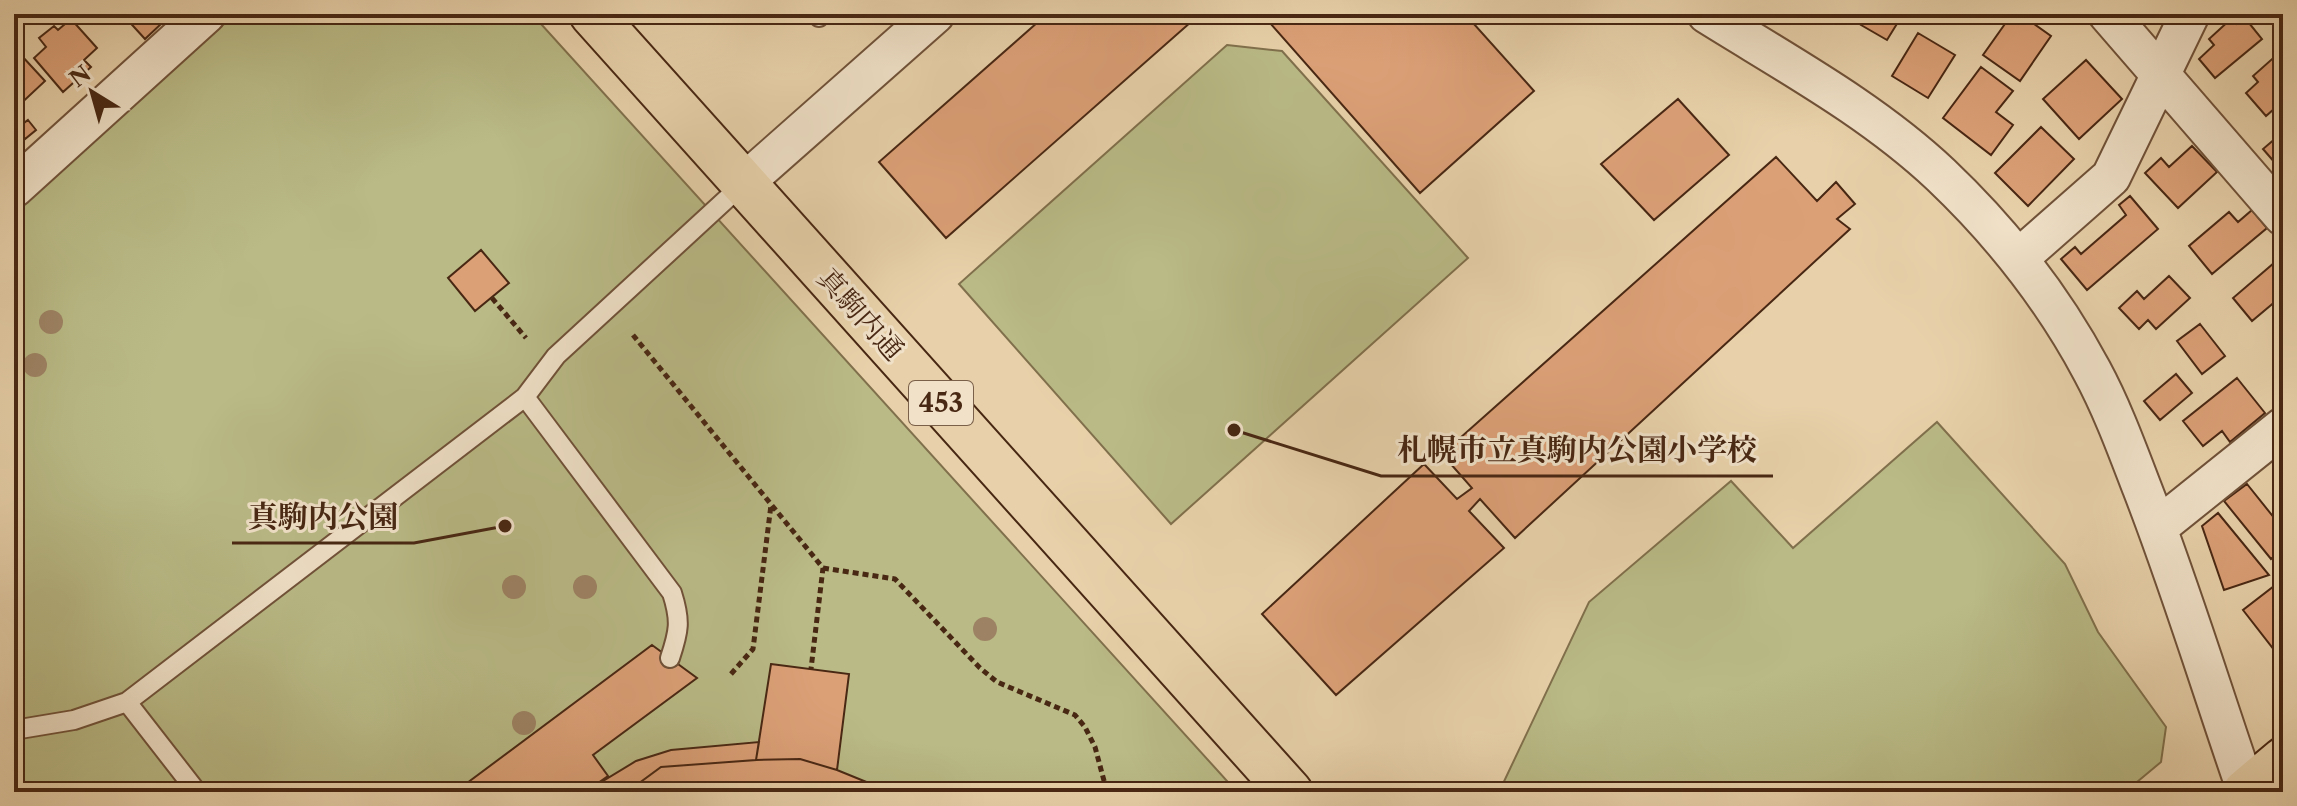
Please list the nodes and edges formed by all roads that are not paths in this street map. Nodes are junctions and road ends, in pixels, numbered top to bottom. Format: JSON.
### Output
{"nodes":[{"id":1,"x":206,"y":14,"type":"edge"},
{"id":2,"x":592,"y":14,"type":"edge"},
{"id":3,"x":935,"y":14,"type":"edge"},
{"id":4,"x":1707,"y":14,"type":"edge"},
{"id":5,"x":2108,"y":14,"type":"edge"},
{"id":6,"x":2190,"y":14,"type":"edge"},
{"id":7,"x":2162,"y":76,"type":"junction"},
{"id":8,"x":745,"y":182,"type":"junction"},
{"id":9,"x":14,"y":188,"type":"edge"},
{"id":10,"x":2283,"y":216,"type":"edge"},
{"id":11,"x":2019,"y":258,"type":"junction"},
{"id":12,"x":525,"y":397,"type":"junction"},
{"id":13,"x":2283,"y":427,"type":"edge"},
{"id":14,"x":2157,"y":528,"type":"junction"},
{"id":15,"x":670,"y":658,"type":"dead end"},
{"id":16,"x":127,"y":702,"type":"junction"},
{"id":17,"x":14,"y":730,"type":"edge"},
{"id":18,"x":2283,"y":760,"type":"edge"},
{"id":19,"x":2246,"y":791,"type":"edge"},
{"id":20,"x":197,"y":792,"type":"edge"},
{"id":21,"x":1290,"y":792,"type":"edge"}],
"edges":[{"from":1,"to":9,"type":"street"},
{"from":2,"to":8,"type":"main road","name":"真駒内通","number":"453"},
{"from":3,"to":8,"type":"street"},
{"from":4,"to":11,"type":"street"},
{"from":5,"to":7,"type":"street"},
{"from":6,"to":7,"type":"street"},
{"from":7,"to":10,"type":"street"},
{"from":7,"to":11,"type":"street"},
{"from":8,"to":12,"type":"lane"},
{"from":8,"to":21,"type":"main road","name":"真駒内通","number":"453"},
{"from":11,"to":14,"type":"street"},
{"from":12,"to":15,"type":"lane"},
{"from":12,"to":16,"type":"lane"},
{"from":13,"to":14,"type":"street"},
{"from":14,"to":19,"type":"street"},
{"from":16,"to":17,"type":"lane"},
{"from":16,"to":20,"type":"lane"},
{"from":18,"to":19,"type":"main road"}]}
